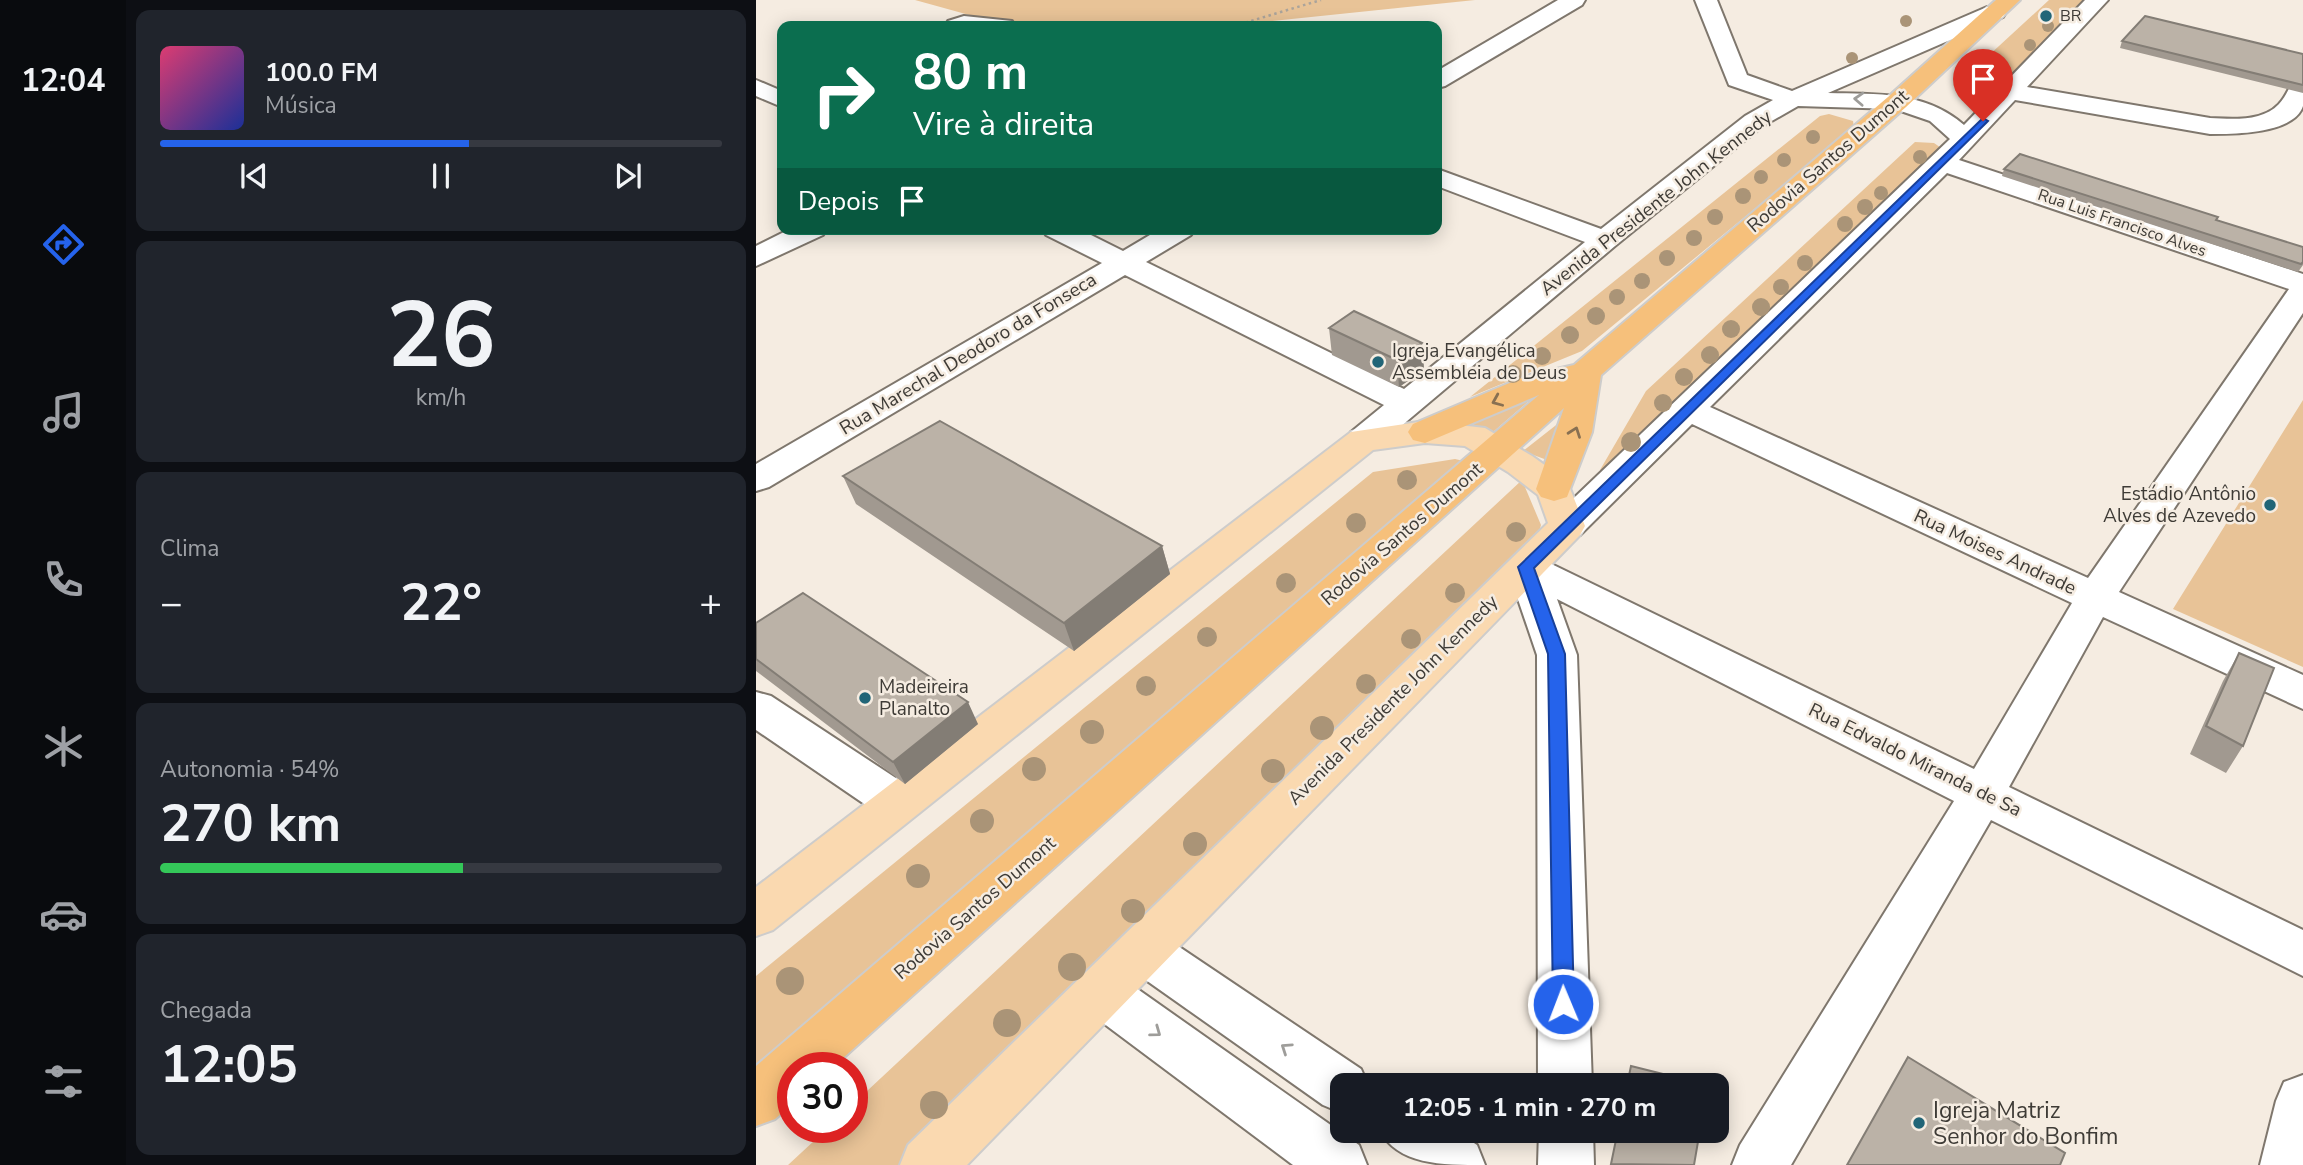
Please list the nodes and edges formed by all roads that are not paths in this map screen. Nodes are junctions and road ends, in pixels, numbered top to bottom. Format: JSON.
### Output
{"nodes":[{"id":1,"x":1574,"y":0,"type":"edge"},
{"id":2,"x":1706,"y":0,"type":"edge"},
{"id":3,"x":2097,"y":0,"type":"edge"},
{"id":4,"x":2002,"y":6,"type":"edge"},
{"id":5,"x":1442,"y":78,"type":"edge"},
{"id":6,"x":2303,"y":85,"type":"edge"},
{"id":7,"x":756,"y":86,"type":"edge"},
{"id":8,"x":2011,"y":92,"type":"junction"},
{"id":9,"x":777,"y":99,"type":"edge"},
{"id":10,"x":1794,"y":99,"type":"junction"},
{"id":11,"x":1897,"y":102,"type":"junction"},
{"id":12,"x":777,"y":104,"type":"edge"},
{"id":13,"x":756,"y":115,"type":"edge"},
{"id":14,"x":1965,"y":139,"type":"junction"},
{"id":15,"x":1942,"y":163,"type":"junction"},
{"id":16,"x":1442,"y":179,"type":"edge"},
{"id":17,"x":801,"y":235,"type":"edge"},
{"id":18,"x":1068,"y":235,"type":"edge"},
{"id":19,"x":1171,"y":235,"type":"edge"},
{"id":20,"x":1605,"y":240,"type":"junction"},
{"id":21,"x":756,"y":257,"type":"edge"},
{"id":22,"x":1124,"y":262,"type":"junction"},
{"id":23,"x":2303,"y":284,"type":"edge"},
{"id":24,"x":2303,"y":290,"type":"edge"},
{"id":25,"x":1585,"y":372,"type":"junction"},
{"id":26,"x":1687,"y":409,"type":"junction"},
{"id":27,"x":1416,"y":418,"type":"junction"},
{"id":28,"x":1497,"y":450,"type":"junction"},
{"id":29,"x":756,"y":479,"type":"edge"},
{"id":30,"x":1560,"y":508,"type":"junction"},
{"id":31,"x":1526,"y":567,"type":"junction"},
{"id":32,"x":2094,"y":598,"type":"junction"},
{"id":33,"x":2303,"y":694,"type":"edge"},
{"id":34,"x":756,"y":708,"type":"edge"},
{"id":35,"x":1983,"y":793,"type":"junction"},
{"id":36,"x":898,"y":803,"type":"junction"},
{"id":37,"x":756,"y":915,"type":"edge"},
{"id":38,"x":1143,"y":950,"type":"junction"},
{"id":39,"x":2303,"y":954,"type":"edge"},
{"id":40,"x":1101,"y":992,"type":"junction"},
{"id":41,"x":811,"y":1052,"type":"edge"},
{"id":42,"x":1565,"y":1073,"type":"edge"},
{"id":43,"x":1330,"y":1079,"type":"edge"},
{"id":44,"x":777,"y":1082,"type":"edge"},
{"id":45,"x":756,"y":1100,"type":"edge"},
{"id":46,"x":2303,"y":1101,"type":"edge"},
{"id":47,"x":1425,"y":1143,"type":"edge"},
{"id":48,"x":1566,"y":1143,"type":"edge"},
{"id":49,"x":928,"y":1165,"type":"edge"},
{"id":50,"x":1339,"y":1165,"type":"edge"},
{"id":51,"x":1457,"y":1165,"type":"edge"},
{"id":52,"x":1566,"y":1165,"type":"edge"},
{"id":53,"x":1759,"y":1165,"type":"edge"},
{"id":54,"x":2288,"y":1165,"type":"edge"}],
"edges":[{"from":1,"to":5,"type":"street"},
{"from":2,"to":10,"type":"street"},
{"from":3,"to":8,"type":"street","name":"Avenida Presidente John Kennedy"},
{"from":4,"to":10,"type":"street","name":"Avenida Presidente John Kennedy"},
{"from":4,"to":11,"type":"highway","name":"Rodovia Santos Dumont"},
{"from":6,"to":8,"type":"street"},
{"from":7,"to":9,"type":"street"},
{"from":8,"to":14,"type":"street","name":"Avenida Presidente John Kennedy"},
{"from":11,"to":10,"type":"street","one_way":true},
{"from":10,"to":20,"type":"street","name":"Avenida Presidente John Kennedy"},
{"from":11,"to":14,"type":"street"},
{"from":11,"to":25,"type":"highway","name":"Rodovia Santos Dumont"},
{"from":12,"to":13,"type":"street"},
{"from":14,"to":15,"type":"street","name":"Avenida Presidente John Kennedy"},
{"from":15,"to":23,"type":"street","name":"Rua Luis Francisco Alves"},
{"from":15,"to":26,"type":"street","name":"Avenida Presidente John Kennedy"},
{"from":16,"to":20,"type":"street"},
{"from":17,"to":21,"type":"street"},
{"from":18,"to":22,"type":"street"},
{"from":19,"to":22,"type":"street","name":"Rua Marechal Deodoro da Fonseca"},
{"from":20,"to":27,"type":"street","name":"Avenida Presidente John Kennedy"},
{"from":22,"to":27,"type":"street"},
{"from":22,"to":29,"type":"street","name":"Rua Marechal Deodoro da Fonseca"},
{"from":24,"to":32,"type":"street"},
{"from":25,"to":27,"type":"highway","one_way":true},
{"from":25,"to":28,"type":"highway","name":"Rodovia Santos Dumont"},
{"from":30,"to":25,"type":"highway","one_way":true},
{"from":26,"to":30,"type":"street","name":"Avenida Presidente John Kennedy"},
{"from":26,"to":32,"type":"street","name":"Rua Moises Andrade"},
{"from":27,"to":28,"type":"main road"},
{"from":27,"to":36,"type":"main road"},
{"from":28,"to":30,"type":"main road"},
{"from":28,"to":41,"type":"highway","name":"Rodovia Santos Dumont"},
{"from":30,"to":31,"type":"main road","name":"Avenida Presidente John Kennedy"},
{"from":31,"to":35,"type":"street","name":"Rua Edvaldo Miranda de Sa"},
{"from":31,"to":38,"type":"main road","name":"Avenida Presidente John Kennedy"},
{"from":31,"to":42,"type":"street"},
{"from":32,"to":33,"type":"street","name":"Rua Moises Andrade"},
{"from":32,"to":35,"type":"street"},
{"from":34,"to":36,"type":"street"},
{"from":35,"to":39,"type":"street","name":"Rua Edvaldo Miranda de Sa"},
{"from":35,"to":53,"type":"street"},
{"from":36,"to":37,"type":"main road"},
{"from":38,"to":40,"type":"main road","name":"Avenida Presidente John Kennedy"},
{"from":43,"to":38,"type":"street","one_way":true},
{"from":40,"to":49,"type":"main road","name":"Avenida Presidente John Kennedy"},
{"from":40,"to":50,"type":"street","one_way":true},
{"from":44,"to":45,"type":"highway","name":"Rodovia Santos Dumont"},
{"from":46,"to":54,"type":"street"},
{"from":47,"to":51,"type":"street"},
{"from":48,"to":52,"type":"street"}]}
